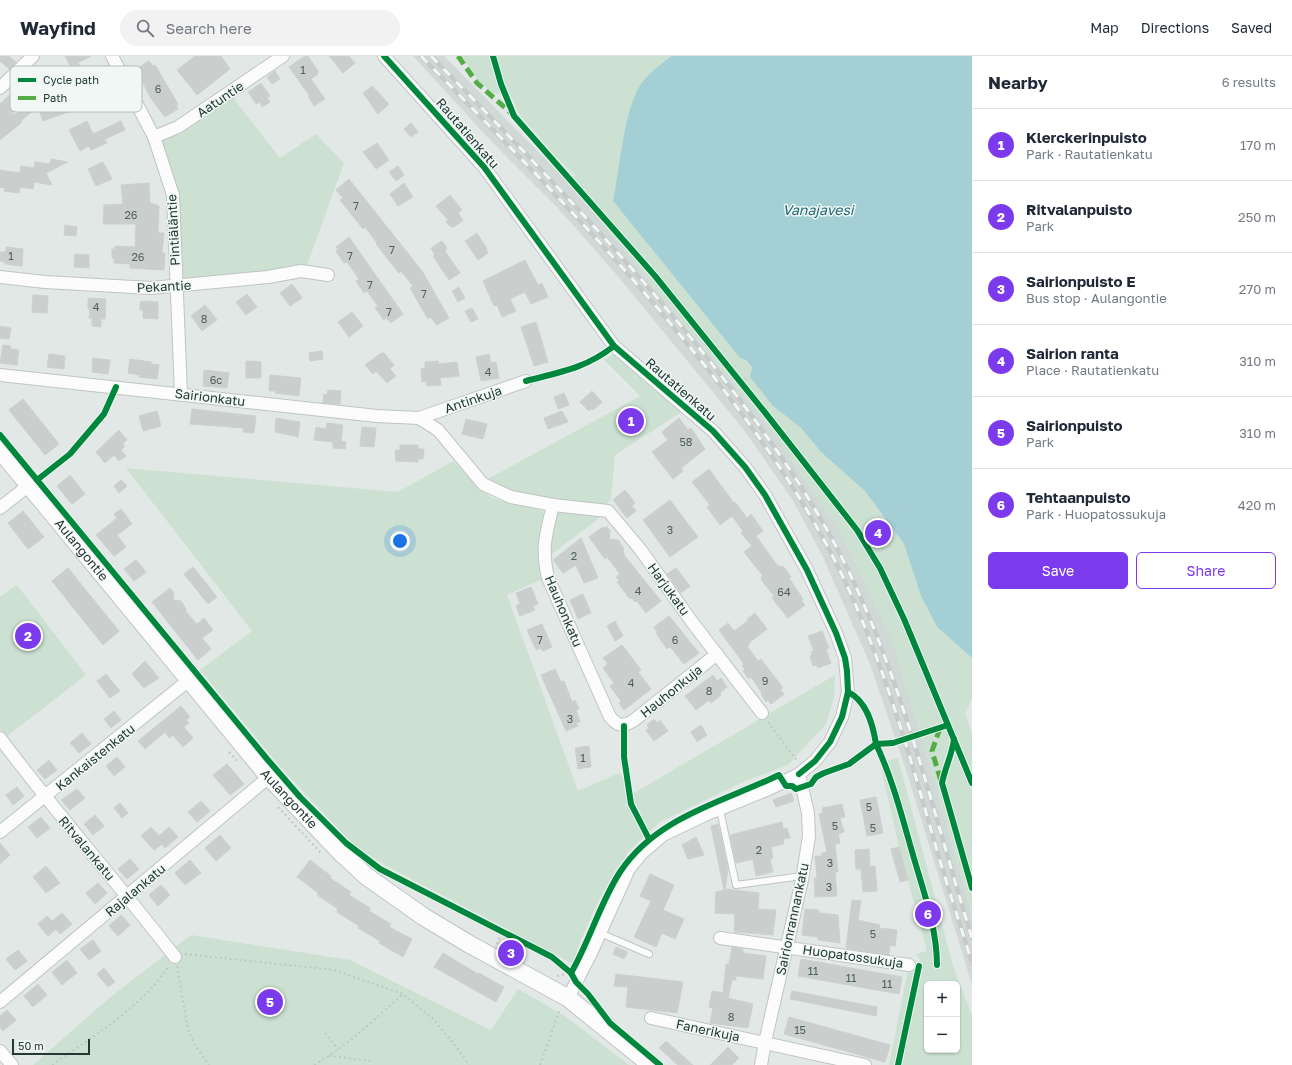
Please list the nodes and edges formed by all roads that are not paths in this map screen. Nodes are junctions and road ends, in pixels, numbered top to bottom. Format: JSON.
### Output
{"nodes":[{"id":1,"x":33,"y":56,"type":"edge"},
{"id":2,"x":112,"y":56,"type":"edge"},
{"id":3,"x":283,"y":56,"type":"edge"},
{"id":4,"x":384,"y":56,"type":"edge"},
{"id":5,"x":23,"y":66,"type":"edge"},
{"id":6,"x":117,"y":66,"type":"edge"},
{"id":7,"x":10,"y":78,"type":"edge"},
{"id":8,"x":0,"y":88,"type":"edge"},
{"id":9,"x":141,"y":112,"type":"edge"},
{"id":10,"x":154,"y":137,"type":"junction"},
{"id":11,"x":328,"y":275,"type":"dead end"},
{"id":12,"x":0,"y":277,"type":"edge"},
{"id":13,"x":176,"y":287,"type":"junction"},
{"id":14,"x":0,"y":375,"type":"edge"},
{"id":15,"x":526,"y":381,"type":"dead end"},
{"id":16,"x":181,"y":394,"type":"junction"},
{"id":17,"x":419,"y":418,"type":"junction"},
{"id":18,"x":0,"y":450,"type":"edge"},
{"id":19,"x":28,"y":486,"type":"junction"},
{"id":20,"x":553,"y":505,"type":"junction"},
{"id":21,"x":0,"y":508,"type":"edge"},
{"id":22,"x":717,"y":654,"type":"junction"},
{"id":23,"x":189,"y":680,"type":"junction"},
{"id":24,"x":762,"y":713,"type":"road end"},
{"id":25,"x":624,"y":726,"type":"joint"},
{"id":26,"x":0,"y":738,"type":"edge"},
{"id":27,"x":798,"y":768,"type":"junction"},
{"id":28,"x":269,"y":777,"type":"junction"},
{"id":29,"x":45,"y":798,"type":"junction"},
{"id":30,"x":720,"y":810,"type":"junction"},
{"id":31,"x":0,"y":832,"type":"edge"},
{"id":32,"x":802,"y":876,"type":"junction"},
{"id":33,"x":128,"y":896,"type":"junction"},
{"id":34,"x":600,"y":933,"type":"junction"},
{"id":35,"x":720,"y":938,"type":"dead end"},
{"id":36,"x":787,"y":947,"type":"junction"},
{"id":37,"x":649,"y":954,"type":"dead end"},
{"id":38,"x":175,"y":957,"type":"road end"},
{"id":39,"x":909,"y":965,"type":"dead end"},
{"id":40,"x":0,"y":1002,"type":"edge"},
{"id":41,"x":564,"y":1003,"type":"junction"},
{"id":42,"x":651,"y":1018,"type":"dead end"},
{"id":43,"x":765,"y":1042,"type":"junction"},
{"id":44,"x":0,"y":1051,"type":"edge"},
{"id":45,"x":12,"y":1065,"type":"edge"},
{"id":46,"x":651,"y":1065,"type":"edge"},
{"id":47,"x":761,"y":1065,"type":"edge"},
{"id":48,"x":866,"y":1065,"type":"edge"}],
"edges":[{"from":1,"to":5,"type":"street"},
{"from":2,"to":6,"type":"street","name":"Pintiäläntie"},
{"from":3,"to":10,"type":"street","name":"Aatuntie"},
{"from":4,"to":27,"type":"street","name":"Rautatienkatu"},
{"from":7,"to":8,"type":"street"},
{"from":9,"to":10,"type":"street","name":"Pintiäläntie"},
{"from":10,"to":13,"type":"street","name":"Pintiäläntie"},
{"from":11,"to":13,"type":"street","name":"Pekantie"},
{"from":12,"to":13,"type":"street","name":"Pekantie"},
{"from":13,"to":16,"type":"street","name":"Pintiäläntie"},
{"from":14,"to":16,"type":"street","name":"Sairionkatu"},
{"from":15,"to":17,"type":"street","name":"Antinkuja"},
{"from":16,"to":17,"type":"street","name":"Sairionkatu"},
{"from":17,"to":20,"type":"street"},
{"from":18,"to":19,"type":"main road","name":"Aulangontie"},
{"from":19,"to":21,"type":"street"},
{"from":19,"to":23,"type":"main road","name":"Aulangontie"},
{"from":20,"to":22,"type":"street","name":"Harjukatu"},
{"from":20,"to":25,"type":"street","name":"Hauhonkatu"},
{"from":22,"to":24,"type":"street","name":"Harjukatu"},
{"from":22,"to":25,"type":"street","name":"Hauhonkuja"},
{"from":23,"to":28,"type":"main road","name":"Aulangontie"},
{"from":23,"to":29,"type":"street","name":"Kankaistenkatu"},
{"from":26,"to":29,"type":"street","name":"Ritvalankatu"},
{"from":27,"to":30,"type":"street","name":"Rautatienkatu"},
{"from":27,"to":32,"type":"street","name":"Sairionrannankatu"},
{"from":28,"to":33,"type":"street","name":"Rajalankatu"},
{"from":28,"to":41,"type":"main road","name":"Aulangontie"},
{"from":29,"to":31,"type":"street","name":"Kankaistenkatu"},
{"from":29,"to":33,"type":"street","name":"Ritvalankatu"},
{"from":30,"to":32,"type":"lane"},
{"from":30,"to":34,"type":"street","name":"Rautatienkatu"},
{"from":32,"to":36,"type":"street","name":"Sairionrannankatu"},
{"from":33,"to":38,"type":"street","name":"Ritvalankatu"},
{"from":33,"to":40,"type":"street","name":"Rajalankatu"},
{"from":34,"to":37,"type":"lane"},
{"from":34,"to":41,"type":"street","name":"Rautatienkatu"},
{"from":35,"to":36,"type":"street","name":"Huopatossukuja"},
{"from":36,"to":39,"type":"street","name":"Huopatossukuja"},
{"from":36,"to":43,"type":"street","name":"Sairionrannankatu"},
{"from":41,"to":46,"type":"main road","name":"Aulangontie"},
{"from":42,"to":43,"type":"street","name":"Fanerikuja"},
{"from":43,"to":47,"type":"street","name":"Sairionrannankatu"},
{"from":43,"to":48,"type":"street","name":"Fanerikuja"},
{"from":44,"to":45,"type":"street"}]}
